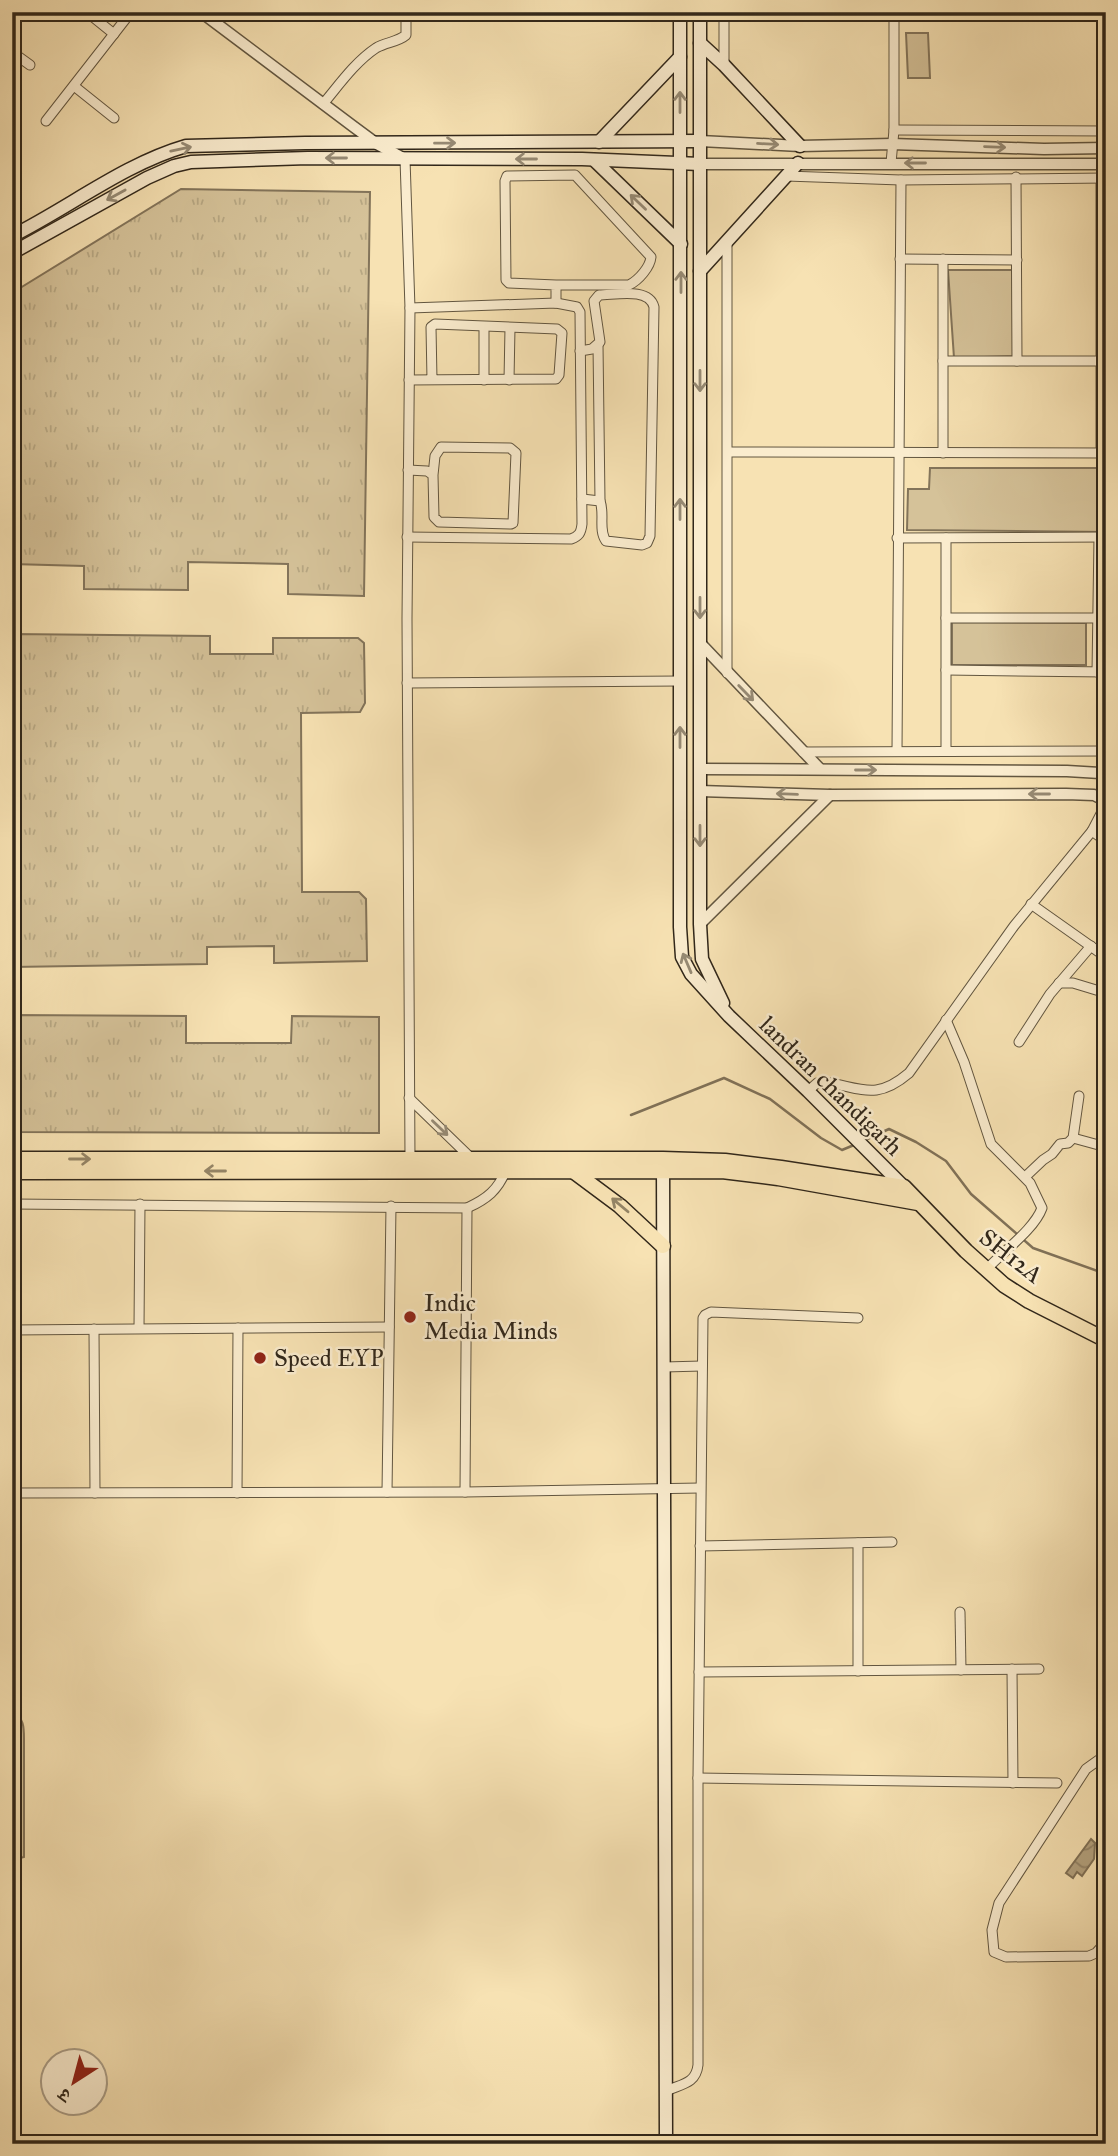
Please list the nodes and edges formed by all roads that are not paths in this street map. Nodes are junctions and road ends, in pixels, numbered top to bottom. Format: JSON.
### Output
{"nodes":[{"id":1,"x":131,"y":12,"type":"edge"},
{"id":2,"x":201,"y":12,"type":"edge"},
{"id":3,"x":406,"y":12,"type":"edge"},
{"id":4,"x":680,"y":12,"type":"edge"},
{"id":5,"x":700,"y":12,"type":"edge"},
{"id":6,"x":724,"y":12,"type":"edge"},
{"id":7,"x":894,"y":12,"type":"edge"},
{"id":8,"x":93,"y":17,"type":"dead end"},
{"id":9,"x":114,"y":34,"type":"junction"},
{"id":10,"x":700,"y":43,"type":"junction"},
{"id":11,"x":12,"y":52,"type":"edge"},
{"id":12,"x":680,"y":57,"type":"junction"},
{"id":13,"x":30,"y":65,"type":"dead end"},
{"id":14,"x":724,"y":65,"type":"junction"},
{"id":15,"x":74,"y":86,"type":"junction"},
{"id":16,"x":323,"y":104,"type":"junction"},
{"id":17,"x":114,"y":118,"type":"dead end"},
{"id":18,"x":46,"y":121,"type":"dead end"},
{"id":19,"x":894,"y":130,"type":"junction"},
{"id":20,"x":1106,"y":131,"type":"edge"},
{"id":21,"x":680,"y":141,"type":"junction"},
{"id":22,"x":700,"y":141,"type":"junction"},
{"id":23,"x":599,"y":142,"type":"junction"},
{"id":24,"x":377,"y":144,"type":"junction"},
{"id":25,"x":892,"y":144,"type":"junction"},
{"id":26,"x":800,"y":146,"type":"junction"},
{"id":27,"x":1106,"y":148,"type":"edge"},
{"id":28,"x":405,"y":159,"type":"junction"},
{"id":29,"x":594,"y":160,"type":"junction"},
{"id":30,"x":680,"y":163,"type":"junction"},
{"id":31,"x":798,"y":163,"type":"junction"},
{"id":32,"x":891,"y":163,"type":"junction"},
{"id":33,"x":700,"y":164,"type":"junction"},
{"id":34,"x":1106,"y":164,"type":"edge"},
{"id":35,"x":786,"y":176,"type":"junction"},
{"id":36,"x":1016,"y":177,"type":"junction"},
{"id":37,"x":1103,"y":177,"type":"edge"},
{"id":38,"x":901,"y":180,"type":"junction"},
{"id":39,"x":12,"y":236,"type":"edge"},
{"id":40,"x":727,"y":241,"type":"junction"},
{"id":41,"x":681,"y":244,"type":"junction"},
{"id":42,"x":12,"y":253,"type":"edge"},
{"id":43,"x":900,"y":259,"type":"junction"},
{"id":44,"x":943,"y":259,"type":"junction"},
{"id":45,"x":1017,"y":260,"type":"junction"},
{"id":46,"x":1103,"y":260,"type":"edge"},
{"id":47,"x":700,"y":271,"type":"junction"},
{"id":48,"x":556,"y":285,"type":"junction"},
{"id":49,"x":556,"y":303,"type":"junction"},
{"id":50,"x":410,"y":308,"type":"junction"},
{"id":51,"x":484,"y":327,"type":"junction"},
{"id":52,"x":510,"y":328,"type":"junction"},
{"id":53,"x":598,"y":345,"type":"junction"},
{"id":54,"x":580,"y":351,"type":"junction"},
{"id":55,"x":943,"y":360,"type":"junction"},
{"id":56,"x":1017,"y":361,"type":"junction"},
{"id":57,"x":1101,"y":361,"type":"junction"},
{"id":58,"x":409,"y":380,"type":"junction"},
{"id":59,"x":432,"y":380,"type":"junction"},
{"id":60,"x":484,"y":380,"type":"junction"},
{"id":61,"x":509,"y":380,"type":"junction"},
{"id":62,"x":728,"y":452,"type":"junction"},
{"id":63,"x":898,"y":453,"type":"junction"},
{"id":64,"x":943,"y":453,"type":"junction"},
{"id":65,"x":1103,"y":453,"type":"edge"},
{"id":66,"x":408,"y":470,"type":"junction"},
{"id":67,"x":433,"y":475,"type":"junction"},
{"id":68,"x":582,"y":499,"type":"junction"},
{"id":69,"x":600,"y":501,"type":"junction"},
{"id":70,"x":407,"y":537,"type":"junction"},
{"id":71,"x":1102,"y":537,"type":"edge"},
{"id":72,"x":897,"y":538,"type":"junction"},
{"id":73,"x":946,"y":538,"type":"junction"},
{"id":74,"x":946,"y":618,"type":"junction"},
{"id":75,"x":1097,"y":618,"type":"junction"},
{"id":76,"x":700,"y":643,"type":"junction"},
{"id":77,"x":946,"y":670,"type":"junction"},
{"id":78,"x":1101,"y":672,"type":"edge"},
{"id":79,"x":727,"y":673,"type":"junction"},
{"id":80,"x":680,"y":681,"type":"junction"},
{"id":81,"x":407,"y":683,"type":"junction"},
{"id":82,"x":897,"y":751,"type":"junction"},
{"id":83,"x":947,"y":751,"type":"junction"},
{"id":84,"x":1106,"y":751,"type":"edge"},
{"id":85,"x":803,"y":752,"type":"junction"},
{"id":86,"x":700,"y":769,"type":"junction"},
{"id":87,"x":820,"y":769,"type":"junction"},
{"id":88,"x":1106,"y":776,"type":"edge"},
{"id":89,"x":700,"y":791,"type":"junction"},
{"id":90,"x":830,"y":795,"type":"junction"},
{"id":91,"x":1106,"y":802,"type":"edge"},
{"id":92,"x":1092,"y":831,"type":"junction"},
{"id":93,"x":1106,"y":841,"type":"edge"},
{"id":94,"x":1031,"y":904,"type":"junction"},
{"id":95,"x":700,"y":924,"type":"junction"},
{"id":96,"x":1091,"y":946,"type":"junction"},
{"id":97,"x":1106,"y":957,"type":"edge"},
{"id":98,"x":1059,"y":983,"type":"junction"},
{"id":99,"x":1106,"y":993,"type":"edge"},
{"id":100,"x":729,"y":1016,"type":"junction"},
{"id":101,"x":946,"y":1020,"type":"junction"},
{"id":102,"x":1019,"y":1042,"type":"dead end"},
{"id":103,"x":808,"y":1091,"type":"junction"},
{"id":104,"x":1079,"y":1096,"type":"dead end"},
{"id":105,"x":409,"y":1098,"type":"junction"},
{"id":106,"x":1073,"y":1138,"type":"junction"},
{"id":107,"x":1106,"y":1147,"type":"edge"},
{"id":108,"x":12,"y":1159,"type":"edge"},
{"id":109,"x":472,"y":1159,"type":"junction"},
{"id":110,"x":410,"y":1165,"type":"junction"},
{"id":111,"x":663,"y":1165,"type":"junction"},
{"id":112,"x":506,"y":1170,"type":"junction"},
{"id":113,"x":572,"y":1171,"type":"junction"},
{"id":114,"x":12,"y":1172,"type":"edge"},
{"id":115,"x":1025,"y":1177,"type":"junction"},
{"id":116,"x":904,"y":1187,"type":"junction"},
{"id":117,"x":918,"y":1203,"type":"junction"},
{"id":118,"x":12,"y":1204,"type":"edge"},
{"id":119,"x":140,"y":1204,"type":"junction"},
{"id":120,"x":391,"y":1206,"type":"junction"},
{"id":121,"x":467,"y":1208,"type":"junction"},
{"id":122,"x":663,"y":1245,"type":"junction"},
{"id":123,"x":986,"y":1270,"type":"junction"},
{"id":124,"x":858,"y":1318,"type":"dead end"},
{"id":125,"x":389,"y":1327,"type":"junction"},
{"id":126,"x":139,"y":1328,"type":"junction"},
{"id":127,"x":238,"y":1328,"type":"junction"},
{"id":128,"x":94,"y":1329,"type":"junction"},
{"id":129,"x":12,"y":1330,"type":"edge"},
{"id":130,"x":1106,"y":1340,"type":"edge"},
{"id":131,"x":702,"y":1366,"type":"junction"},
{"id":132,"x":664,"y":1367,"type":"junction"},
{"id":133,"x":664,"y":1487,"type":"junction"},
{"id":134,"x":700,"y":1488,"type":"junction"},
{"id":135,"x":387,"y":1492,"type":"junction"},
{"id":136,"x":465,"y":1492,"type":"junction"},
{"id":137,"x":12,"y":1493,"type":"edge"},
{"id":138,"x":95,"y":1493,"type":"junction"},
{"id":139,"x":237,"y":1493,"type":"junction"},
{"id":140,"x":892,"y":1542,"type":"dead end"},
{"id":141,"x":858,"y":1543,"type":"junction"},
{"id":142,"x":700,"y":1546,"type":"junction"},
{"id":143,"x":960,"y":1612,"type":"dead end"},
{"id":144,"x":1013,"y":1669,"type":"junction"},
{"id":145,"x":1039,"y":1669,"type":"dead end"},
{"id":146,"x":961,"y":1670,"type":"junction"},
{"id":147,"x":858,"y":1671,"type":"junction"},
{"id":148,"x":699,"y":1672,"type":"junction"},
{"id":149,"x":1106,"y":1758,"type":"edge"},
{"id":150,"x":698,"y":1778,"type":"junction"},
{"id":151,"x":1013,"y":1783,"type":"junction"},
{"id":152,"x":1057,"y":1783,"type":"dead end"},
{"id":153,"x":1104,"y":1944,"type":"dead end"},
{"id":154,"x":666,"y":2091,"type":"junction"},
{"id":155,"x":666,"y":2144,"type":"edge"}],
"edges":[{"from":1,"to":9,"type":"street"},
{"from":2,"to":16,"type":"street"},
{"from":3,"to":16,"type":"street"},
{"from":4,"to":12,"type":"main road","name":"landran chandigarh"},
{"from":5,"to":10,"type":"main road"},
{"from":6,"to":14,"type":"street"},
{"from":7,"to":19,"type":"street"},
{"from":8,"to":9,"type":"street"},
{"from":9,"to":15,"type":"street"},
{"from":10,"to":14,"type":"main road"},
{"from":10,"to":22,"type":"main road"},
{"from":11,"to":13,"type":"street"},
{"from":21,"to":12,"type":"main road","name":"landran chandigarh","one_way":true},
{"from":12,"to":23,"type":"main road"},
{"from":14,"to":26,"type":"main road"},
{"from":15,"to":17,"type":"street"},
{"from":15,"to":18,"type":"street"},
{"from":16,"to":24,"type":"street"},
{"from":19,"to":20,"type":"street"},
{"from":19,"to":25,"type":"street"},
{"from":21,"to":22,"type":"main road"},
{"from":21,"to":23,"type":"main road"},
{"from":21,"to":30,"type":"main road","name":"landran chandigarh"},
{"from":22,"to":26,"type":"street","one_way":true},
{"from":22,"to":33,"type":"main road"},
{"from":24,"to":23,"type":"main road","one_way":true},
{"from":24,"to":28,"type":"street"},
{"from":39,"to":24,"type":"main road","one_way":true},
{"from":25,"to":26,"type":"street"},
{"from":25,"to":27,"type":"street","one_way":true},
{"from":25,"to":32,"type":"street"},
{"from":29,"to":28,"type":"main road","one_way":true},
{"from":28,"to":42,"type":"main road","one_way":true},
{"from":28,"to":50,"type":"street"},
{"from":29,"to":30,"type":"main road"},
{"from":41,"to":29,"type":"main road","one_way":true},
{"from":30,"to":33,"type":"main road"},
{"from":30,"to":41,"type":"main road","name":"landran chandigarh"},
{"from":31,"to":32,"type":"street"},
{"from":31,"to":33,"type":"street"},
{"from":31,"to":35,"type":"main road"},
{"from":34,"to":32,"type":"street","one_way":true},
{"from":33,"to":47,"type":"main road"},
{"from":35,"to":38,"type":"street"},
{"from":35,"to":40,"type":"main road"},
{"from":36,"to":37,"type":"street"},
{"from":36,"to":38,"type":"street"},
{"from":36,"to":45,"type":"street"},
{"from":37,"to":46,"type":"street"},
{"from":38,"to":43,"type":"street"},
{"from":40,"to":47,"type":"main road"},
{"from":40,"to":62,"type":"street"},
{"from":80,"to":41,"type":"main road","name":"landran chandigarh","one_way":true},
{"from":43,"to":44,"type":"street"},
{"from":43,"to":63,"type":"street"},
{"from":44,"to":45,"type":"street"},
{"from":44,"to":55,"type":"street"},
{"from":45,"to":56,"type":"street"},
{"from":46,"to":57,"type":"street"},
{"from":47,"to":76,"type":"main road","one_way":true},
{"from":48,"to":48,"type":"street"},
{"from":48,"to":49,"type":"street"},
{"from":49,"to":50,"type":"street"},
{"from":49,"to":54,"type":"street"},
{"from":50,"to":58,"type":"street"},
{"from":51,"to":52,"type":"street"},
{"from":51,"to":59,"type":"street"},
{"from":51,"to":60,"type":"street"},
{"from":52,"to":61,"type":"street"},
{"from":52,"to":61,"type":"street"},
{"from":53,"to":54,"type":"street"},
{"from":53,"to":69,"type":"street"},
{"from":53,"to":69,"type":"street"},
{"from":54,"to":68,"type":"street"},
{"from":55,"to":56,"type":"street"},
{"from":55,"to":64,"type":"street"},
{"from":56,"to":57,"type":"street"},
{"from":57,"to":65,"type":"street"},
{"from":58,"to":59,"type":"street"},
{"from":58,"to":66,"type":"street"},
{"from":59,"to":60,"type":"street"},
{"from":60,"to":61,"type":"street"},
{"from":62,"to":63,"type":"street"},
{"from":62,"to":79,"type":"street"},
{"from":63,"to":64,"type":"street"},
{"from":63,"to":72,"type":"street"},
{"from":64,"to":65,"type":"street"},
{"from":66,"to":67,"type":"street"},
{"from":66,"to":70,"type":"street"},
{"from":67,"to":67,"type":"street"},
{"from":68,"to":69,"type":"street"},
{"from":68,"to":70,"type":"street"},
{"from":70,"to":81,"type":"street"},
{"from":71,"to":73,"type":"street"},
{"from":71,"to":75,"type":"street"},
{"from":72,"to":73,"type":"street"},
{"from":72,"to":82,"type":"street"},
{"from":73,"to":74,"type":"street"},
{"from":74,"to":75,"type":"street"},
{"from":74,"to":77,"type":"street"},
{"from":75,"to":78,"type":"street"},
{"from":76,"to":79,"type":"street"},
{"from":76,"to":86,"type":"main road"},
{"from":77,"to":78,"type":"street"},
{"from":77,"to":83,"type":"street"},
{"from":79,"to":85,"type":"street","one_way":true},
{"from":80,"to":81,"type":"street"},
{"from":100,"to":80,"type":"main road","name":"landran chandigarh","one_way":true},
{"from":81,"to":105,"type":"street"},
{"from":82,"to":83,"type":"street"},
{"from":82,"to":85,"type":"street"},
{"from":83,"to":84,"type":"street"},
{"from":85,"to":87,"type":"street"},
{"from":86,"to":87,"type":"street"},
{"from":86,"to":89,"type":"main road"},
{"from":87,"to":88,"type":"street","one_way":true},
{"from":90,"to":89,"type":"street","one_way":true},
{"from":89,"to":95,"type":"main road","one_way":true},
{"from":91,"to":90,"type":"street","one_way":true},
{"from":90,"to":95,"type":"street"},
{"from":91,"to":92,"type":"street"},
{"from":92,"to":93,"type":"street"},
{"from":92,"to":94,"type":"street"},
{"from":94,"to":96,"type":"street"},
{"from":94,"to":101,"type":"street"},
{"from":95,"to":100,"type":"main road"},
{"from":96,"to":97,"type":"street"},
{"from":96,"to":98,"type":"street"},
{"from":98,"to":99,"type":"street"},
{"from":98,"to":102,"type":"street"},
{"from":100,"to":103,"type":"main road","name":"landran chandigarh"},
{"from":101,"to":103,"type":"street"},
{"from":101,"to":115,"type":"street"},
{"from":103,"to":116,"type":"main road","name":"landran chandigarh"},
{"from":104,"to":106,"type":"street"},
{"from":105,"to":109,"type":"street","one_way":true},
{"from":105,"to":110,"type":"street"},
{"from":106,"to":107,"type":"street"},
{"from":106,"to":115,"type":"street"},
{"from":108,"to":110,"type":"main road","one_way":true},
{"from":109,"to":110,"type":"main road"},
{"from":109,"to":111,"type":"main road"},
{"from":110,"to":112,"type":"main road"},
{"from":110,"to":114,"type":"main road","one_way":true},
{"from":111,"to":113,"type":"main road"},
{"from":111,"to":116,"type":"main road"},
{"from":111,"to":117,"type":"main road"},
{"from":111,"to":122,"type":"main road"},
{"from":112,"to":113,"type":"main road"},
{"from":112,"to":121,"type":"street"},
{"from":122,"to":113,"type":"main road","one_way":true},
{"from":115,"to":123,"type":"street"},
{"from":116,"to":117,"type":"main road","name":"SH12A","number":"SH12A"},
{"from":117,"to":123,"type":"main road","name":"SH12A","number":"SH12A"},
{"from":118,"to":119,"type":"street"},
{"from":119,"to":120,"type":"street"},
{"from":119,"to":126,"type":"street"},
{"from":120,"to":121,"type":"street"},
{"from":120,"to":125,"type":"street"},
{"from":121,"to":136,"type":"street"},
{"from":122,"to":132,"type":"main road"},
{"from":123,"to":130,"type":"main road","name":"SH12A","number":"SH12A"},
{"from":124,"to":131,"type":"street"},
{"from":125,"to":127,"type":"street"},
{"from":125,"to":135,"type":"street"},
{"from":126,"to":127,"type":"street"},
{"from":126,"to":128,"type":"street"},
{"from":127,"to":139,"type":"street"},
{"from":128,"to":129,"type":"street"},
{"from":128,"to":138,"type":"street"},
{"from":131,"to":132,"type":"street"},
{"from":131,"to":134,"type":"street"},
{"from":132,"to":133,"type":"main road"},
{"from":133,"to":134,"type":"street"},
{"from":133,"to":136,"type":"street"},
{"from":133,"to":154,"type":"main road"},
{"from":134,"to":142,"type":"street"},
{"from":135,"to":136,"type":"street"},
{"from":135,"to":139,"type":"street"},
{"from":137,"to":138,"type":"street"},
{"from":138,"to":139,"type":"street"},
{"from":140,"to":141,"type":"street"},
{"from":141,"to":142,"type":"street"},
{"from":141,"to":147,"type":"street"},
{"from":142,"to":148,"type":"street"},
{"from":143,"to":146,"type":"street"},
{"from":144,"to":145,"type":"street"},
{"from":144,"to":146,"type":"street"},
{"from":144,"to":151,"type":"street"},
{"from":146,"to":147,"type":"street"},
{"from":147,"to":148,"type":"street"},
{"from":148,"to":150,"type":"street"},
{"from":149,"to":153,"type":"street"},
{"from":150,"to":151,"type":"street"},
{"from":150,"to":154,"type":"street"},
{"from":151,"to":152,"type":"street"},
{"from":154,"to":155,"type":"main road"}]}
